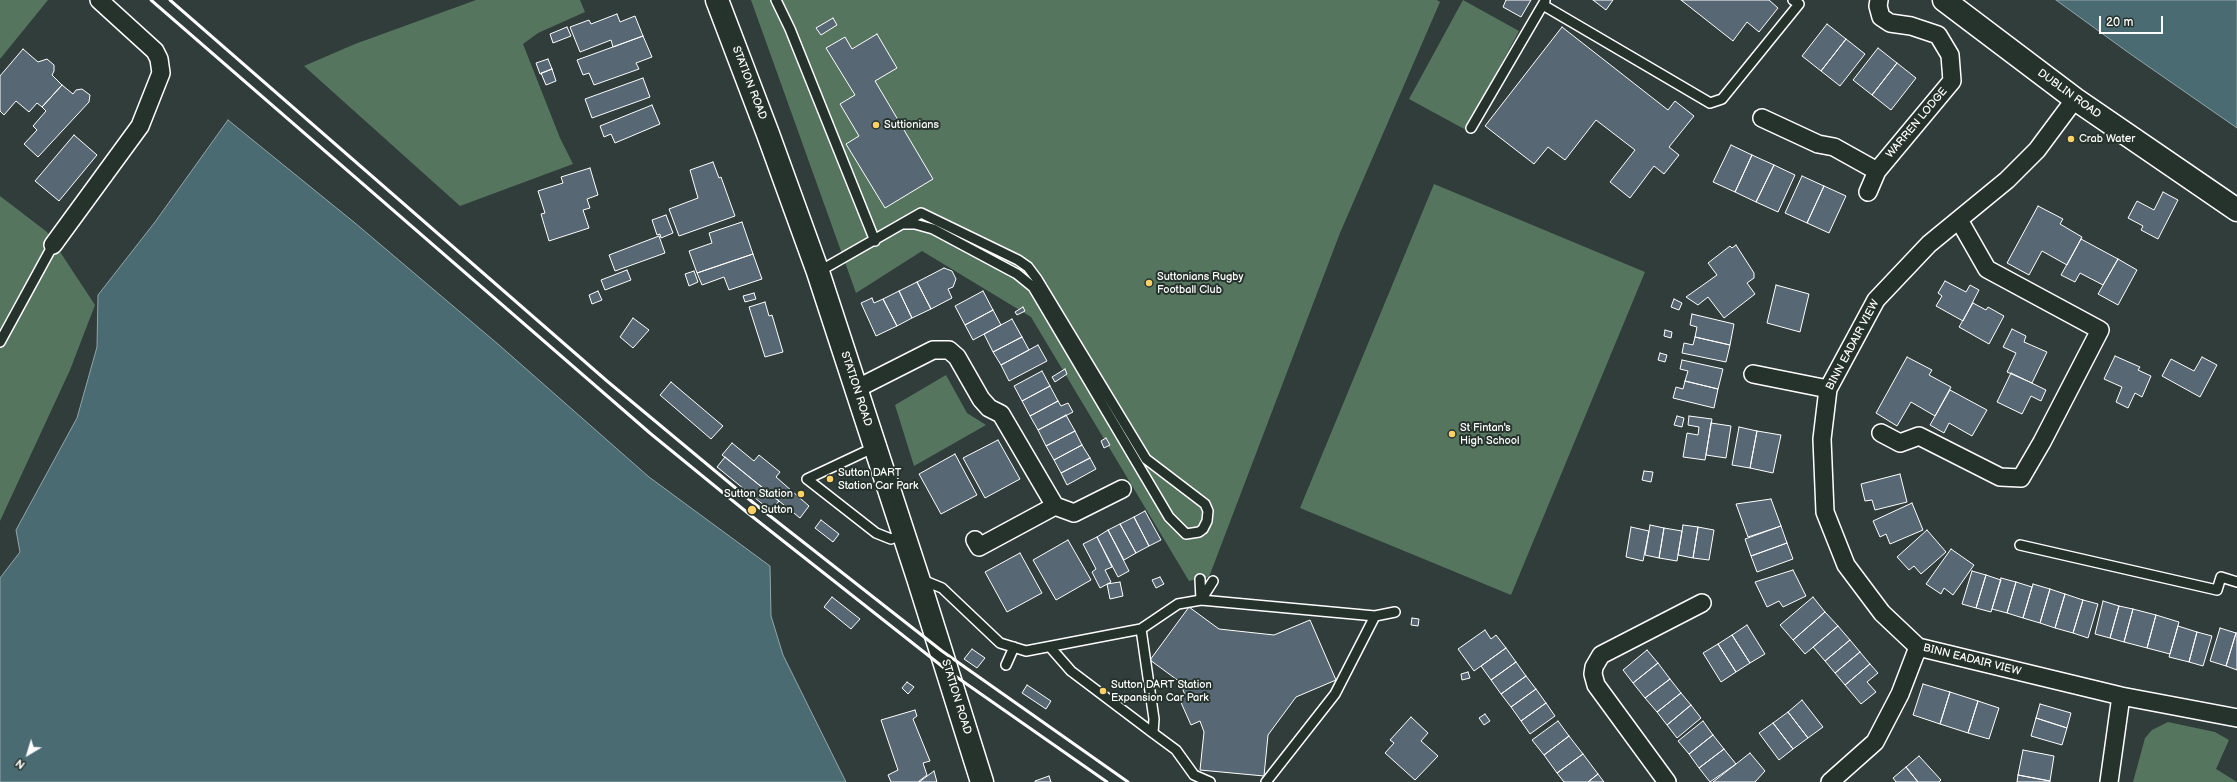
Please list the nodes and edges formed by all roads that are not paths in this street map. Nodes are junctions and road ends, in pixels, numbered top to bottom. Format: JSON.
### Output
{"nodes":[{"id":1,"x":99,"y":0,"type":"edge"},
{"id":2,"x":717,"y":0,"type":"edge"},
{"id":3,"x":776,"y":0,"type":"edge"},
{"id":4,"x":1793,"y":0,"type":"edge"},
{"id":5,"x":1879,"y":0,"type":"edge"},
{"id":6,"x":1944,"y":0,"type":"edge"},
{"id":7,"x":1544,"y":2,"type":"edge"},
{"id":8,"x":2075,"y":100,"type":"junction"},
{"id":9,"x":1762,"y":118,"type":"dead end"},
{"id":10,"x":1472,"y":128,"type":"dead end"},
{"id":11,"x":1877,"y":171,"type":"junction"},
{"id":12,"x":1868,"y":192,"type":"dead end"},
{"id":13,"x":2237,"y":210,"type":"edge"},
{"id":14,"x":1959,"y":220,"type":"junction"},
{"id":15,"x":902,"y":224,"type":"junction"},
{"id":16,"x":875,"y":241,"type":"junction"},
{"id":17,"x":53,"y":245,"type":"joint"},
{"id":18,"x":818,"y":272,"type":"junction"},
{"id":19,"x":0,"y":342,"type":"edge"},
{"id":20,"x":1753,"y":374,"type":"dead end"},
{"id":21,"x":856,"y":389,"type":"junction"},
{"id":22,"x":1828,"y":389,"type":"junction"},
{"id":23,"x":1881,"y":433,"type":"dead end"},
{"id":24,"x":875,"y":447,"type":"junction"},
{"id":25,"x":1122,"y":489,"type":"dead end"},
{"id":26,"x":1055,"y":506,"type":"junction"},
{"id":27,"x":904,"y":534,"type":"junction"},
{"id":28,"x":975,"y":540,"type":"dead end"},
{"id":29,"x":2020,"y":545,"type":"dead end"},
{"id":30,"x":918,"y":578,"type":"junction"},
{"id":31,"x":1200,"y":579,"type":"dead end"},
{"id":32,"x":1213,"y":581,"type":"dead end"},
{"id":33,"x":2237,"y":582,"type":"edge"},
{"id":34,"x":1201,"y":600,"type":"junction"},
{"id":35,"x":1702,"y":603,"type":"dead end"},
{"id":36,"x":1395,"y":612,"type":"dead end"},
{"id":37,"x":1375,"y":616,"type":"junction"},
{"id":38,"x":1141,"y":629,"type":"junction"},
{"id":39,"x":1014,"y":647,"type":"junction"},
{"id":40,"x":1050,"y":647,"type":"junction"},
{"id":41,"x":1918,"y":647,"type":"junction"},
{"id":42,"x":1006,"y":665,"type":"dead end"},
{"id":43,"x":2121,"y":696,"type":"junction"},
{"id":44,"x":2237,"y":718,"type":"edge"},
{"id":45,"x":1153,"y":733,"type":"junction"},
{"id":46,"x":982,"y":782,"type":"edge"},
{"id":47,"x":1210,"y":782,"type":"edge"},
{"id":48,"x":1266,"y":782,"type":"edge"},
{"id":49,"x":1667,"y":782,"type":"edge"},
{"id":50,"x":1830,"y":782,"type":"edge"},
{"id":51,"x":2109,"y":782,"type":"edge"}],
"edges":[{"from":1,"to":17,"type":"street"},
{"from":2,"to":18,"type":"main road","name":"STATION ROAD"},
{"from":3,"to":16,"type":"lane"},
{"from":4,"to":7,"type":"lane"},
{"from":5,"to":11,"type":"street","name":"WARREN LODGE"},
{"from":6,"to":8,"type":"main road","name":"DUBLIN ROAD"},
{"from":7,"to":10,"type":"lane"},
{"from":8,"to":13,"type":"main road","name":"DUBLIN ROAD"},
{"from":8,"to":14,"type":"street","name":"BINN EADAIR VIEW"},
{"from":9,"to":11,"type":"street"},
{"from":11,"to":12,"type":"street","name":"WARREN LODGE"},
{"from":14,"to":22,"type":"street","name":"BINN EADAIR VIEW"},
{"from":14,"to":23,"type":"street"},
{"from":15,"to":15,"type":"lane"},
{"from":15,"to":16,"type":"lane"},
{"from":16,"to":18,"type":"lane"},
{"from":17,"to":19,"type":"lane"},
{"from":18,"to":21,"type":"main road","name":"STATION ROAD"},
{"from":20,"to":22,"type":"street"},
{"from":21,"to":24,"type":"main road","name":"STATION ROAD"},
{"from":21,"to":26,"type":"street"},
{"from":22,"to":41,"type":"street","name":"BINN EADAIR VIEW"},
{"from":24,"to":27,"type":"main road","name":"STATION ROAD"},
{"from":24,"to":27,"type":"lane"},
{"from":25,"to":26,"type":"street"},
{"from":26,"to":28,"type":"street"},
{"from":27,"to":30,"type":"main road","name":"STATION ROAD"},
{"from":29,"to":33,"type":"lane"},
{"from":30,"to":39,"type":"lane"},
{"from":30,"to":46,"type":"main road","name":"STATION ROAD"},
{"from":31,"to":34,"type":"lane"},
{"from":32,"to":34,"type":"lane"},
{"from":34,"to":37,"type":"lane"},
{"from":34,"to":38,"type":"lane"},
{"from":35,"to":49,"type":"street"},
{"from":36,"to":37,"type":"lane"},
{"from":37,"to":48,"type":"lane"},
{"from":38,"to":40,"type":"lane"},
{"from":38,"to":45,"type":"lane"},
{"from":39,"to":40,"type":"lane"},
{"from":39,"to":42,"type":"lane"},
{"from":40,"to":45,"type":"lane"},
{"from":41,"to":43,"type":"street","name":"BINN EADAIR VIEW"},
{"from":41,"to":50,"type":"street"},
{"from":43,"to":44,"type":"street","name":"BINN EADAIR VIEW"},
{"from":43,"to":51,"type":"street"},
{"from":45,"to":47,"type":"lane"}]}
